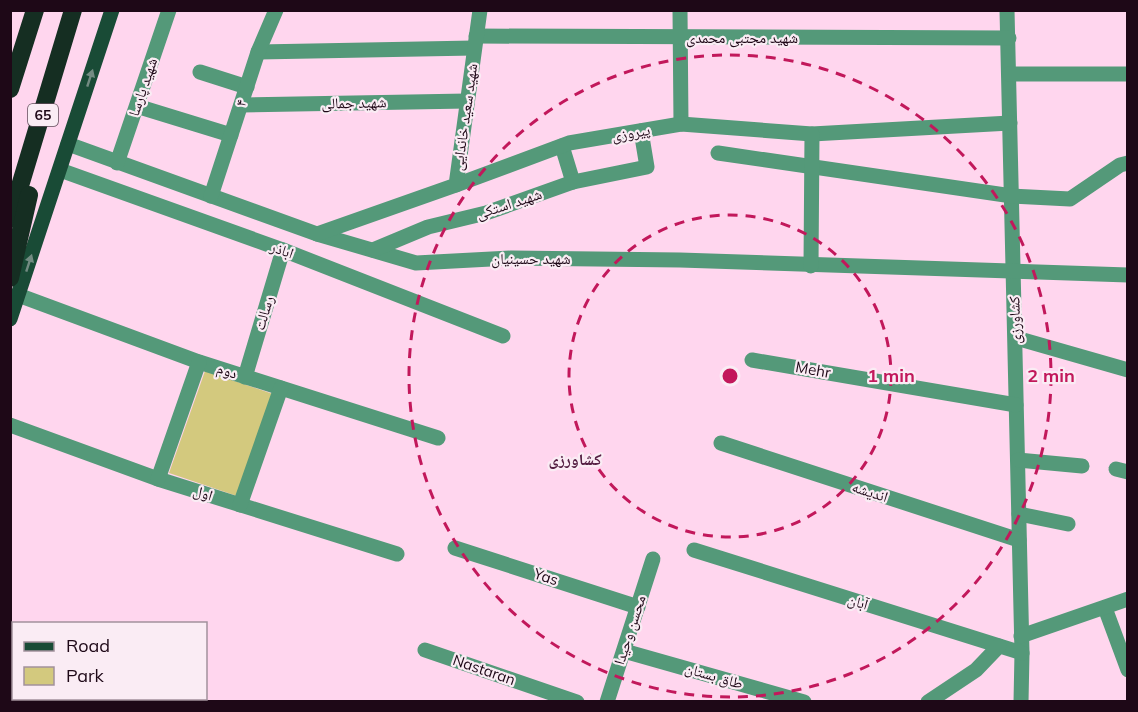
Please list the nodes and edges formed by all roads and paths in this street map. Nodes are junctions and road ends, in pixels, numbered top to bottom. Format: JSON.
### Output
{"nodes":[{"id":1,"x":35,"y":10,"type":"edge"},
{"id":2,"x":73,"y":10,"type":"edge"},
{"id":3,"x":112,"y":10,"type":"edge"},
{"id":4,"x":276,"y":10,"type":"edge"},
{"id":5,"x":480,"y":10,"type":"edge"},
{"id":6,"x":680,"y":10,"type":"edge"},
{"id":7,"x":1007,"y":10,"type":"edge"},
{"id":8,"x":166,"y":12,"type":"edge"},
{"id":9,"x":680,"y":37,"type":"junction"},
{"id":10,"x":1009,"y":38,"type":"junction"},
{"id":11,"x":475,"y":42,"type":"junction"},
{"id":12,"x":258,"y":52,"type":"junction"},
{"id":13,"x":200,"y":72,"type":"dead end"},
{"id":14,"x":1009,"y":74,"type":"junction"},
{"id":15,"x":1128,"y":74,"type":"edge"},
{"id":16,"x":12,"y":83,"type":"edge"},
{"id":17,"x":51,"y":87,"type":"junction"},
{"id":18,"x":247,"y":87,"type":"junction"},
{"id":19,"x":467,"y":101,"type":"junction"},
{"id":20,"x":241,"y":105,"type":"junction"},
{"id":21,"x":143,"y":108,"type":"dead end"},
{"id":22,"x":1011,"y":123,"type":"junction"},
{"id":23,"x":681,"y":124,"type":"junction"},
{"id":24,"x":641,"y":131,"type":"junction"},
{"id":25,"x":812,"y":134,"type":"junction"},
{"id":26,"x":231,"y":135,"type":"junction"},
{"id":27,"x":68,"y":144,"type":"junction"},
{"id":28,"x":562,"y":146,"type":"junction"},
{"id":29,"x":718,"y":153,"type":"dead end"},
{"id":30,"x":117,"y":163,"type":"junction"},
{"id":31,"x":1128,"y":163,"type":"edge"},
{"id":32,"x":813,"y":167,"type":"junction"},
{"id":33,"x":60,"y":170,"type":"junction"},
{"id":34,"x":573,"y":182,"type":"junction"},
{"id":35,"x":456,"y":185,"type":"junction"},
{"id":36,"x":211,"y":196,"type":"junction"},
{"id":37,"x":1012,"y":196,"type":"junction"},
{"id":38,"x":10,"y":219,"type":"edge"},
{"id":39,"x":317,"y":234,"type":"junction"},
{"id":40,"x":283,"y":250,"type":"junction"},
{"id":41,"x":373,"y":250,"type":"junction"},
{"id":42,"x":811,"y":266,"type":"junction"},
{"id":43,"x":1013,"y":270,"type":"junction"},
{"id":44,"x":1128,"y":275,"type":"edge"},
{"id":45,"x":10,"y":278,"type":"edge"},
{"id":46,"x":18,"y":295,"type":"junction"},
{"id":47,"x":10,"y":319,"type":"edge"},
{"id":48,"x":503,"y":336,"type":"dead end"},
{"id":49,"x":1016,"y":338,"type":"junction"},
{"id":50,"x":752,"y":360,"type":"dead end"},
{"id":51,"x":199,"y":362,"type":"junction"},
{"id":52,"x":1128,"y":370,"type":"edge"},
{"id":53,"x":245,"y":376,"type":"junction"},
{"id":54,"x":281,"y":388,"type":"junction"},
{"id":55,"x":1016,"y":405,"type":"junction"},
{"id":56,"x":10,"y":424,"type":"edge"},
{"id":57,"x":438,"y":438,"type":"dead end"},
{"id":58,"x":721,"y":443,"type":"dead end"},
{"id":59,"x":1018,"y":459,"type":"junction"},
{"id":60,"x":1082,"y":466,"type":"dead end"},
{"id":61,"x":158,"y":479,"type":"junction"},
{"id":62,"x":240,"y":505,"type":"junction"},
{"id":63,"x":1019,"y":514,"type":"junction"},
{"id":64,"x":1068,"y":524,"type":"dead end"},
{"id":65,"x":1019,"y":540,"type":"junction"},
{"id":66,"x":455,"y":548,"type":"dead end"},
{"id":67,"x":694,"y":550,"type":"dead end"},
{"id":68,"x":397,"y":554,"type":"dead end"},
{"id":69,"x":653,"y":559,"type":"dead end"},
{"id":70,"x":1128,"y":599,"type":"edge"},
{"id":71,"x":638,"y":607,"type":"junction"},
{"id":72,"x":1106,"y":608,"type":"junction"},
{"id":73,"x":1021,"y":636,"type":"junction"},
{"id":74,"x":999,"y":646,"type":"junction"},
{"id":75,"x":1124,"y":649,"type":"edge"},
{"id":76,"x":425,"y":650,"type":"dead end"},
{"id":77,"x":624,"y":651,"type":"junction"},
{"id":78,"x":1022,"y":653,"type":"junction"},
{"id":79,"x":1128,"y":670,"type":"edge"},
{"id":80,"x":577,"y":702,"type":"edge"},
{"id":81,"x":607,"y":702,"type":"edge"},
{"id":82,"x":804,"y":702,"type":"edge"},
{"id":83,"x":928,"y":702,"type":"edge"},
{"id":84,"x":1021,"y":702,"type":"edge"}],
"edges":[{"from":1,"to":16,"type":"highway"},
{"from":2,"to":17,"type":"highway","number":"65"},
{"from":27,"to":3,"type":"main road","one_way":true},
{"from":4,"to":12,"type":"street","name":"۴"},
{"from":5,"to":11,"type":"street","name":"شهید سعید خاندایی"},
{"from":6,"to":9,"type":"street"},
{"from":7,"to":10,"type":"street","name":"کشاورزی"},
{"from":8,"to":30,"type":"street","name":"شهید پارسا"},
{"from":9,"to":10,"type":"street","name":"شهید مجتبی محمدی"},
{"from":9,"to":11,"type":"street","name":"شهید مجتبی محمدی"},
{"from":9,"to":23,"type":"street"},
{"from":10,"to":14,"type":"street","name":"کشاورزی"},
{"from":11,"to":12,"type":"street","name":"شهید مجتبی محمدی"},
{"from":11,"to":19,"type":"street","name":"شهید سعید خاندایی"},
{"from":12,"to":18,"type":"street","name":"۴"},
{"from":13,"to":18,"type":"street"},
{"from":14,"to":15,"type":"street"},
{"from":14,"to":22,"type":"street","name":"کشاورزی"},
{"from":17,"to":38,"type":"highway","number":"65"},
{"from":17,"to":45,"type":"highway"},
{"from":18,"to":20,"type":"street","name":"۴"},
{"from":19,"to":20,"type":"street","name":"شهید جمالی"},
{"from":19,"to":35,"type":"street","name":"شهید سعید خاندایی"},
{"from":20,"to":26,"type":"street","name":"۴"},
{"from":21,"to":26,"type":"street"},
{"from":22,"to":25,"type":"street","name":"پیروزی"},
{"from":22,"to":37,"type":"street","name":"کشاورزی"},
{"from":23,"to":24,"type":"street","name":"پیروزی"},
{"from":23,"to":25,"type":"street","name":"پیروزی"},
{"from":24,"to":28,"type":"street","name":"پیروزی"},
{"from":24,"to":34,"type":"street","name":"شهید استکی"},
{"from":25,"to":32,"type":"street"},
{"from":26,"to":36,"type":"street","name":"۴"},
{"from":27,"to":30,"type":"street","name":"شهید حسینیان"},
{"from":27,"to":33,"type":"main road"},
{"from":28,"to":34,"type":"street"},
{"from":28,"to":35,"type":"street","name":"پیروزی"},
{"from":29,"to":32,"type":"street"},
{"from":30,"to":36,"type":"street","name":"شهید حسینیان"},
{"from":31,"to":37,"type":"street"},
{"from":32,"to":37,"type":"street"},
{"from":32,"to":42,"type":"street"},
{"from":33,"to":40,"type":"street","name":"اباذر"},
{"from":46,"to":33,"type":"main road","one_way":true},
{"from":34,"to":41,"type":"street","name":"شهید استکی"},
{"from":35,"to":39,"type":"street","name":"شهید سعید خاندایی"},
{"from":36,"to":39,"type":"street","name":"شهید حسینیان"},
{"from":37,"to":43,"type":"street","name":"کشاورزی"},
{"from":39,"to":41,"type":"street","name":"شهید حسینیان"},
{"from":40,"to":48,"type":"street","name":"اباذر"},
{"from":40,"to":53,"type":"street","name":"رسالت"},
{"from":41,"to":42,"type":"street","name":"شهید حسینیان"},
{"from":42,"to":43,"type":"street","name":"شهید حسینیان"},
{"from":43,"to":44,"type":"street","name":"شهید حسینیان"},
{"from":43,"to":49,"type":"street","name":"کشاورزی"},
{"from":46,"to":47,"type":"main road"},
{"from":46,"to":51,"type":"street","name":"دوم"},
{"from":49,"to":52,"type":"street"},
{"from":49,"to":55,"type":"street","name":"کشاورزی"},
{"from":50,"to":55,"type":"street","name":"Mehr"},
{"from":51,"to":53,"type":"street","name":"دوم"},
{"from":51,"to":61,"type":"street"},
{"from":53,"to":54,"type":"street","name":"دوم"},
{"from":54,"to":57,"type":"street","name":"دوم"},
{"from":54,"to":62,"type":"street"},
{"from":55,"to":59,"type":"street","name":"کشاورزی"},
{"from":56,"to":61,"type":"street","name":"اول"},
{"from":58,"to":65,"type":"street","name":"اندیشه"},
{"from":59,"to":60,"type":"street"},
{"from":59,"to":63,"type":"street","name":"کشاورزی"},
{"from":61,"to":62,"type":"street","name":"اول"},
{"from":62,"to":68,"type":"street","name":"اول"},
{"from":63,"to":64,"type":"street"},
{"from":63,"to":65,"type":"street","name":"کشاورزی"},
{"from":65,"to":73,"type":"street","name":"کشاورزی"},
{"from":66,"to":71,"type":"street","name":"Yas"},
{"from":67,"to":74,"type":"street","name":"آبان"},
{"from":69,"to":71,"type":"street","name":"محسن وحیدا"},
{"from":70,"to":72,"type":"street"},
{"from":71,"to":77,"type":"street","name":"محسن وحیدا"},
{"from":72,"to":73,"type":"street"},
{"from":72,"to":75,"type":"street"},
{"from":73,"to":78,"type":"street","name":"کشاورزی"},
{"from":74,"to":78,"type":"street","name":"آبان"},
{"from":74,"to":83,"type":"street"},
{"from":75,"to":79,"type":"street"},
{"from":76,"to":80,"type":"street","name":"Nastaran"},
{"from":77,"to":81,"type":"street","name":"محسن وحیدا"},
{"from":77,"to":82,"type":"street","name":"طاق بستان"},
{"from":78,"to":84,"type":"street","name":"کشاورزی"}]}
